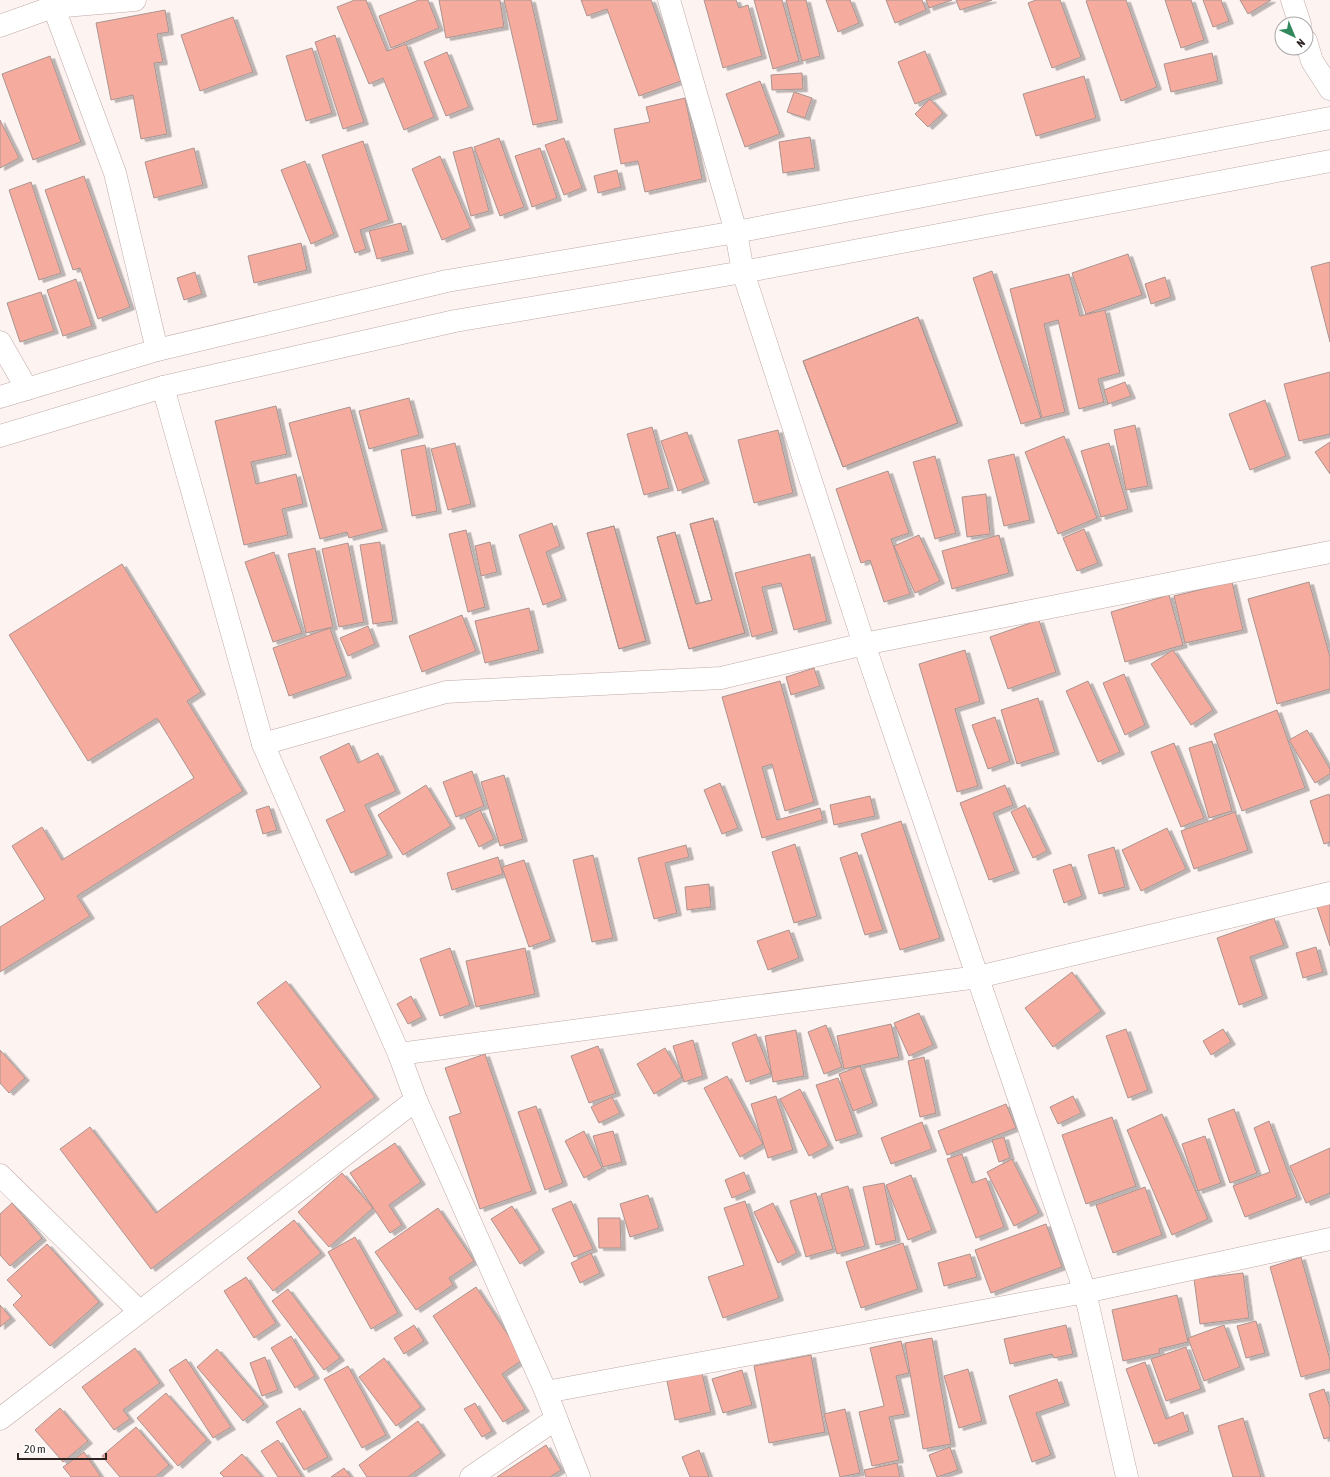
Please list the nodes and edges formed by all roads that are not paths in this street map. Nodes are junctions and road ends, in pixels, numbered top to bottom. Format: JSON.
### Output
{"nodes":[{"id":1,"x":135,"y":0,"type":"edge"},
{"id":2,"x":669,"y":0,"type":"edge"},
{"id":3,"x":1292,"y":0,"type":"edge"},
{"id":4,"x":52,"y":4,"type":"edge"},
{"id":5,"x":1297,"y":16,"type":"edge"},
{"id":6,"x":0,"y":26,"type":"edge"},
{"id":7,"x":1310,"y":56,"type":"edge"},
{"id":8,"x":1330,"y":89,"type":"edge"},
{"id":9,"x":1330,"y":118,"type":"edge"},
{"id":10,"x":1330,"y":160,"type":"edge"},
{"id":11,"x":736,"y":232,"type":"junction"},
{"id":12,"x":743,"y":272,"type":"junction"},
{"id":13,"x":0,"y":342,"type":"edge"},
{"id":14,"x":157,"y":350,"type":"junction"},
{"id":15,"x":163,"y":387,"type":"junction"},
{"id":16,"x":27,"y":389,"type":"junction"},
{"id":17,"x":0,"y":397,"type":"edge"},
{"id":18,"x":0,"y":436,"type":"edge"},
{"id":19,"x":1330,"y":552,"type":"edge"},
{"id":20,"x":864,"y":644,"type":"junction"},
{"id":21,"x":263,"y":744,"type":"junction"},
{"id":22,"x":1330,"y":893,"type":"edge"},
{"id":23,"x":978,"y":977,"type":"junction"},
{"id":24,"x":399,"y":1054,"type":"junction"},
{"id":25,"x":416,"y":1100,"type":"junction"},
{"id":26,"x":0,"y":1175,"type":"edge"},
{"id":27,"x":1330,"y":1239,"type":"edge"},
{"id":28,"x":1085,"y":1292,"type":"junction"},
{"id":29,"x":139,"y":1311,"type":"junction"},
{"id":30,"x":546,"y":1392,"type":"junction"},
{"id":31,"x":0,"y":1419,"type":"edge"},
{"id":32,"x":556,"y":1419,"type":"junction"},
{"id":33,"x":471,"y":1477,"type":"edge"},
{"id":34,"x":579,"y":1477,"type":"edge"},
{"id":35,"x":1127,"y":1477,"type":"edge"}],
"edges":[{"from":1,"to":4,"type":"street"},
{"from":2,"to":11,"type":"street"},
{"from":3,"to":5,"type":"street"},
{"from":4,"to":6,"type":"street"},
{"from":4,"to":14,"type":"street"},
{"from":7,"to":8,"type":"street"},
{"from":9,"to":11,"type":"street"},
{"from":10,"to":12,"type":"street"},
{"from":11,"to":12,"type":"street"},
{"from":11,"to":14,"type":"street"},
{"from":12,"to":15,"type":"street"},
{"from":12,"to":20,"type":"street"},
{"from":13,"to":16,"type":"street"},
{"from":14,"to":16,"type":"street"},
{"from":15,"to":18,"type":"street"},
{"from":15,"to":21,"type":"street"},
{"from":16,"to":17,"type":"street"},
{"from":19,"to":20,"type":"street"},
{"from":20,"to":21,"type":"street"},
{"from":20,"to":23,"type":"street"},
{"from":21,"to":24,"type":"street"},
{"from":22,"to":23,"type":"street"},
{"from":23,"to":24,"type":"street"},
{"from":23,"to":28,"type":"street"},
{"from":24,"to":25,"type":"street"},
{"from":25,"to":29,"type":"street"},
{"from":25,"to":30,"type":"street"},
{"from":26,"to":29,"type":"street"},
{"from":27,"to":28,"type":"street"},
{"from":28,"to":30,"type":"street"},
{"from":28,"to":35,"type":"street"},
{"from":29,"to":31,"type":"street"},
{"from":30,"to":32,"type":"street"},
{"from":32,"to":33,"type":"street"},
{"from":32,"to":34,"type":"street"}]}
